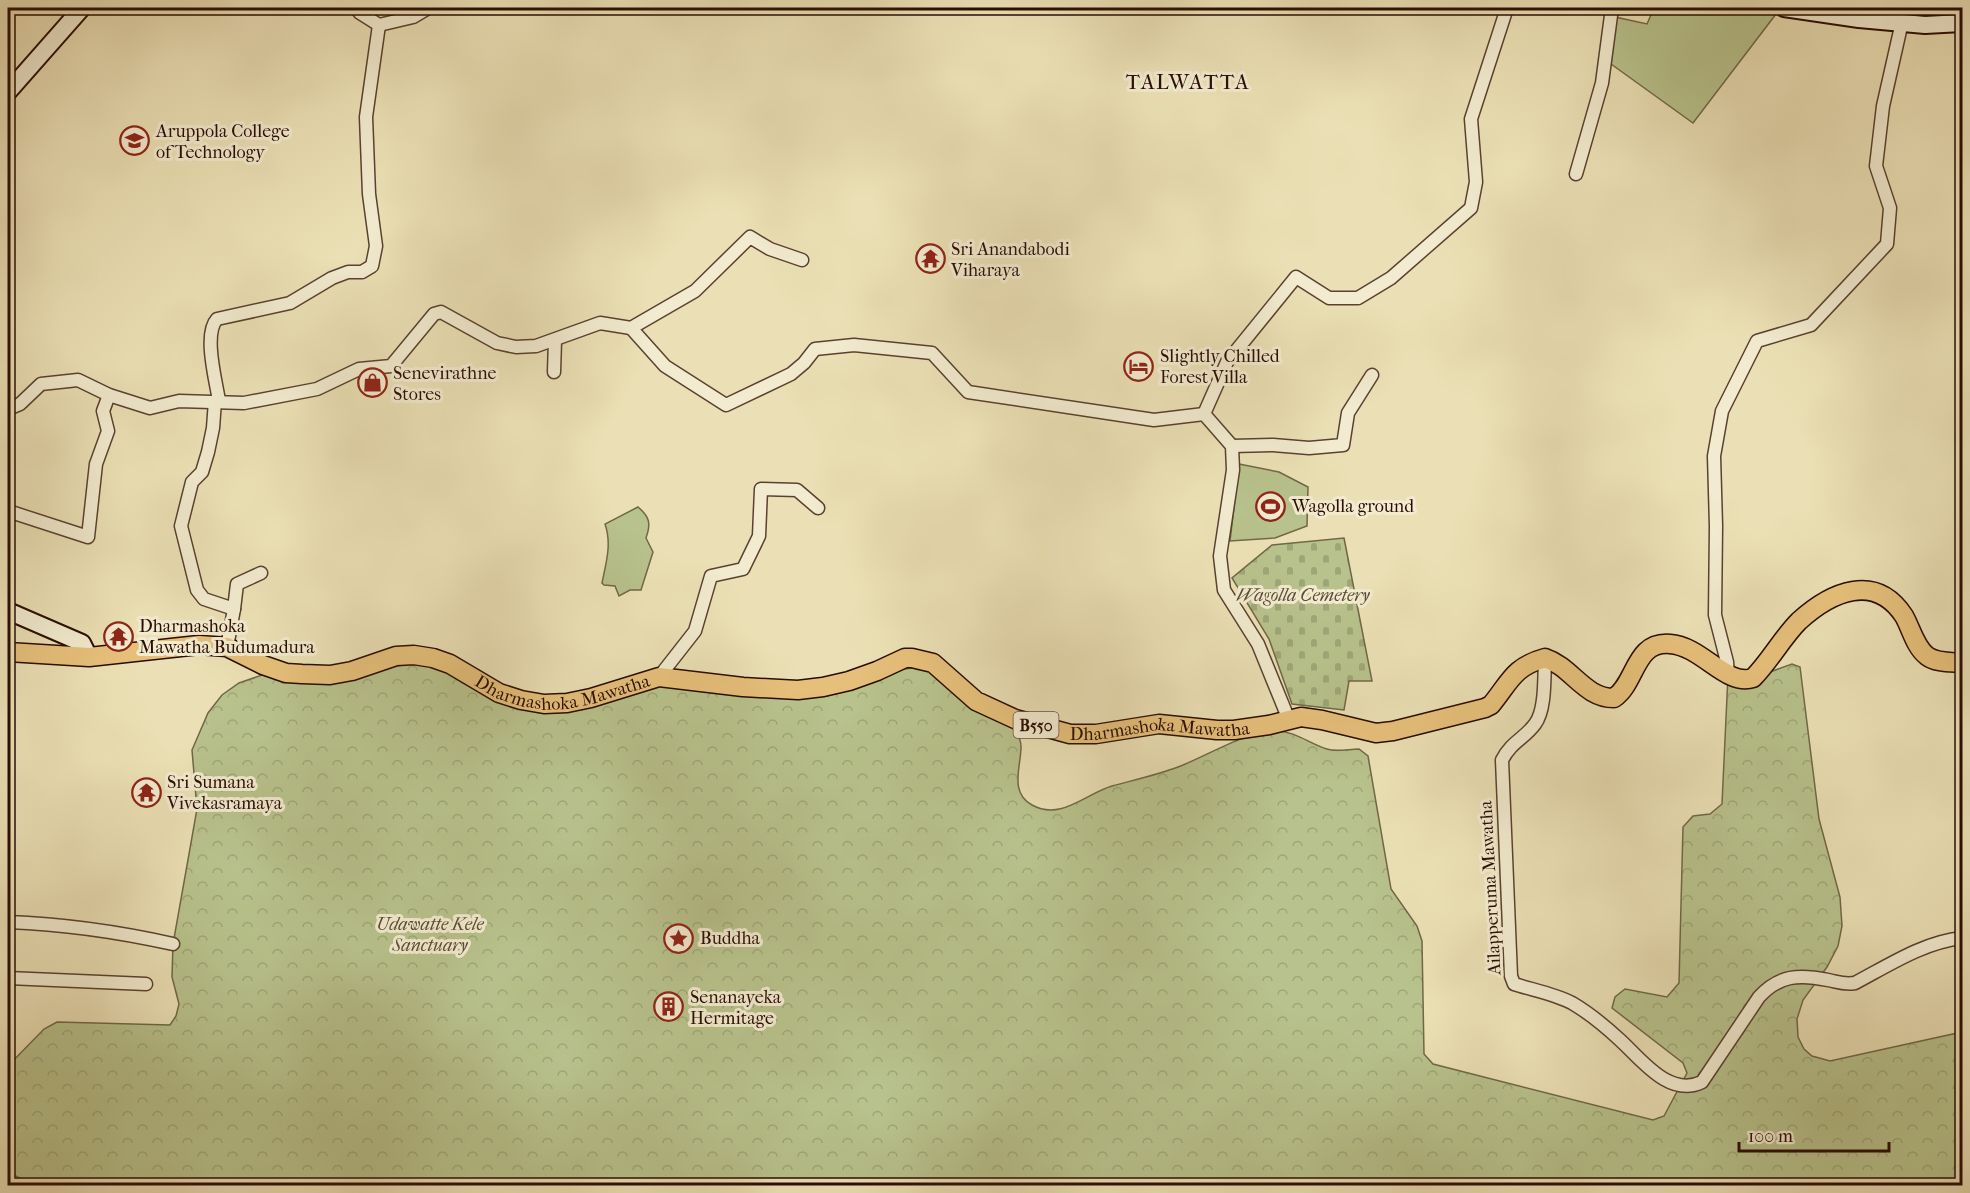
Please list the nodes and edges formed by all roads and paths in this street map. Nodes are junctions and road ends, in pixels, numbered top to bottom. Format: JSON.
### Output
{"nodes":[{"id":1,"x":82,"y":8,"type":"edge"},
{"id":2,"x":356,"y":8,"type":"edge"},
{"id":3,"x":428,"y":8,"type":"edge"},
{"id":4,"x":1507,"y":8,"type":"edge"},
{"id":5,"x":1612,"y":8,"type":"edge"},
{"id":6,"x":1784,"y":8,"type":"edge"},
{"id":7,"x":1902,"y":22,"type":"junction"},
{"id":8,"x":1962,"y":23,"type":"edge"},
{"id":9,"x":379,"y":25,"type":"junction"},
{"id":10,"x":8,"y":92,"type":"edge"},
{"id":11,"x":1576,"y":174,"type":"dead end"},
{"id":12,"x":802,"y":260,"type":"dead end"},
{"id":13,"x":631,"y":328,"type":"junction"},
{"id":14,"x":555,"y":340,"type":"junction"},
{"id":15,"x":554,"y":372,"type":"dead end"},
{"id":16,"x":1372,"y":375,"type":"dead end"},
{"id":17,"x":109,"y":395,"type":"junction"},
{"id":18,"x":217,"y":401,"type":"junction"},
{"id":19,"x":8,"y":409,"type":"edge"},
{"id":20,"x":1204,"y":414,"type":"junction"},
{"id":21,"x":1232,"y":446,"type":"junction"},
{"id":22,"x":818,"y":508,"type":"dead end"},
{"id":23,"x":8,"y":511,"type":"edge"},
{"id":24,"x":261,"y":573,"type":"dead end"},
{"id":25,"x":234,"y":609,"type":"junction"},
{"id":26,"x":8,"y":611,"type":"edge"},
{"id":27,"x":227,"y":647,"type":"junction"},
{"id":28,"x":8,"y":652,"type":"edge"},
{"id":29,"x":90,"y":657,"type":"junction"},
{"id":30,"x":1545,"y":658,"type":"junction"},
{"id":31,"x":1962,"y":663,"type":"edge"},
{"id":32,"x":1728,"y":675,"type":"junction"},
{"id":33,"x":659,"y":676,"type":"junction"},
{"id":34,"x":1290,"y":720,"type":"junction"},
{"id":35,"x":8,"y":922,"type":"edge"},
{"id":36,"x":1962,"y":938,"type":"edge"},
{"id":37,"x":173,"y":944,"type":"dead end"},
{"id":38,"x":8,"y":978,"type":"edge"},
{"id":39,"x":146,"y":984,"type":"dead end"}],
"edges":[{"from":1,"to":10,"type":"street"},
{"from":2,"to":9,"type":"street"},
{"from":3,"to":9,"type":"street"},
{"from":4,"to":20,"type":"street"},
{"from":5,"to":11,"type":"street"},
{"from":6,"to":7,"type":"street"},
{"from":7,"to":8,"type":"street"},
{"from":7,"to":32,"type":"street"},
{"from":9,"to":18,"type":"street"},
{"from":12,"to":13,"type":"street"},
{"from":13,"to":14,"type":"street"},
{"from":13,"to":20,"type":"street"},
{"from":14,"to":15,"type":"street"},
{"from":14,"to":18,"type":"street"},
{"from":16,"to":21,"type":"street"},
{"from":17,"to":18,"type":"street"},
{"from":17,"to":19,"type":"street"},
{"from":17,"to":23,"type":"street"},
{"from":18,"to":25,"type":"street"},
{"from":20,"to":21,"type":"street"},
{"from":21,"to":34,"type":"street"},
{"from":22,"to":33,"type":"street"},
{"from":24,"to":25,"type":"street"},
{"from":25,"to":27,"type":"street"},
{"from":26,"to":29,"type":"street"},
{"from":27,"to":29,"type":"main road","name":"Dharmashoka Mawatha","number":"B550"},
{"from":27,"to":33,"type":"main road","name":"Dharmashoka Mawatha","number":"B550"},
{"from":28,"to":29,"type":"main road","name":"Dharmashoka Mawatha","number":"B550"},
{"from":30,"to":32,"type":"main road"},
{"from":30,"to":34,"type":"main road","name":"Dharmashoka Mawatha","number":"B550"},
{"from":30,"to":36,"type":"street","name":"Ailapperuma Mawatha"},
{"from":31,"to":32,"type":"main road"},
{"from":33,"to":34,"type":"main road","name":"Dharmashoka Mawatha","number":"B550"},
{"from":35,"to":37,"type":"street"},
{"from":38,"to":39,"type":"street"}]}
